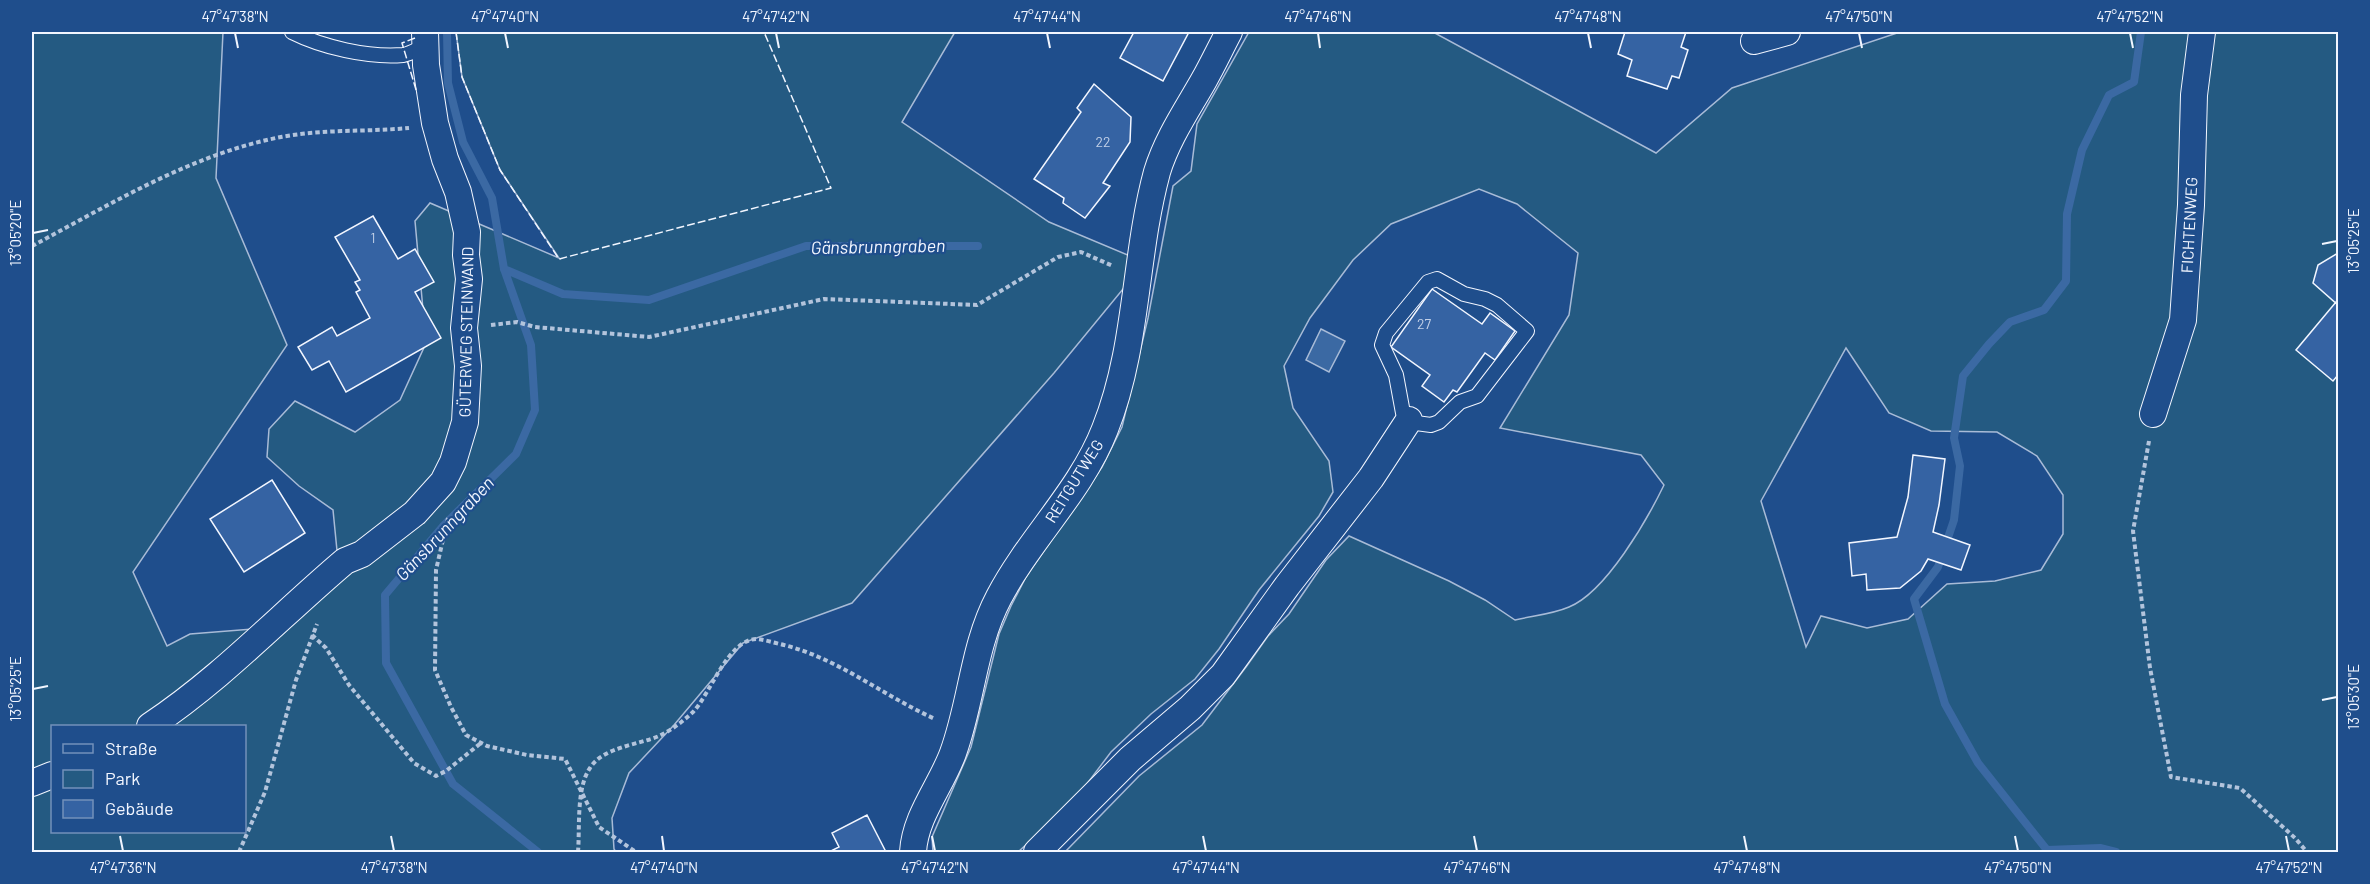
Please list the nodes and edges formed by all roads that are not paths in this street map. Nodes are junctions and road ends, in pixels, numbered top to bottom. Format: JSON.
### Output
{"nodes":[{"id":1,"x":292,"y":32,"type":"edge"},
{"id":2,"x":1229,"y":32,"type":"edge"},
{"id":3,"x":1787,"y":32,"type":"edge"},
{"id":4,"x":2202,"y":32,"type":"edge"},
{"id":5,"x":425,"y":39,"type":"edge"},
{"id":6,"x":1754,"y":40,"type":"dead end"},
{"id":7,"x":2153,"y":414,"type":"road end"},
{"id":8,"x":1409,"y":420,"type":"junction"},
{"id":9,"x":152,"y":725,"type":"edge"},
{"id":10,"x":51,"y":775,"type":"edge"},
{"id":11,"x":32,"y":783,"type":"edge"},
{"id":12,"x":912,"y":852,"type":"edge"},
{"id":13,"x":1037,"y":852,"type":"edge"}],
"edges":[{"from":1,"to":5,"type":"lane"},
{"from":2,"to":12,"type":"street","name":"REITGUTWEG"},
{"from":3,"to":6,"type":"street"},
{"from":4,"to":7,"type":"street","name":"FICHTENWEG"},
{"from":5,"to":9,"type":"street","name":"GÜTERWEG STEINWAND"},
{"from":8,"to":8,"type":"lane"},
{"from":8,"to":13,"type":"street"},
{"from":10,"to":11,"type":"street"}]}
